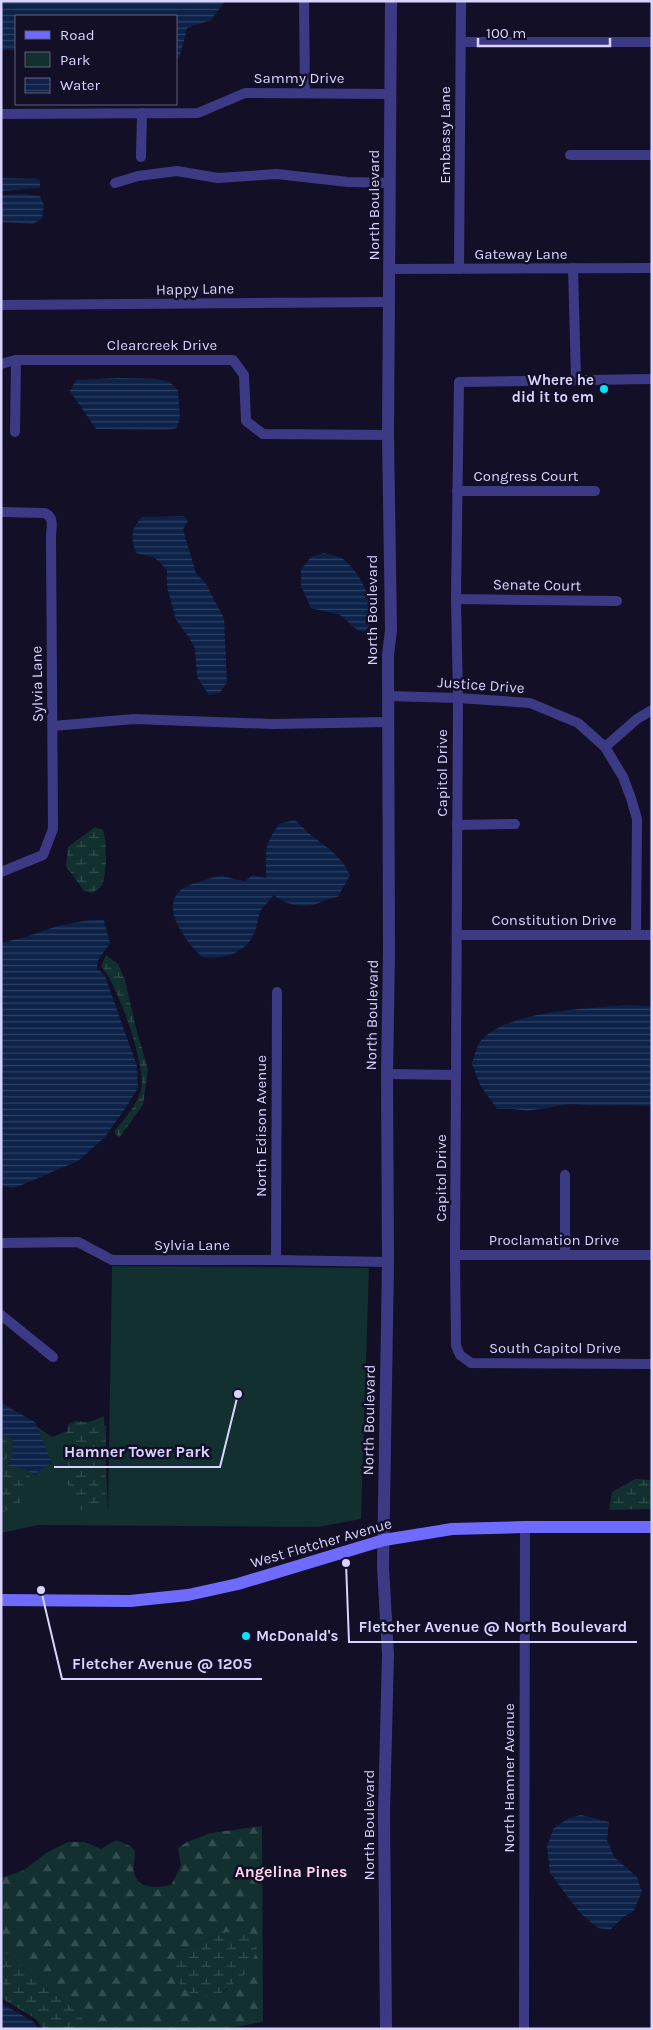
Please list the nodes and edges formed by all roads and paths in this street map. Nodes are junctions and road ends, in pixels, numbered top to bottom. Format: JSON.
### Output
{"nodes":[{"id":1,"x":304,"y":1,"type":"edge"},
{"id":2,"x":392,"y":1,"type":"edge"},
{"id":3,"x":461,"y":1,"type":"edge"},
{"id":4,"x":461,"y":42,"type":"junction"},
{"id":5,"x":652,"y":42,"type":"edge"},
{"id":6,"x":305,"y":93,"type":"junction"},
{"id":7,"x":391,"y":94,"type":"junction"},
{"id":8,"x":142,"y":113,"type":"junction"},
{"id":9,"x":1,"y":114,"type":"edge"},
{"id":10,"x":570,"y":155,"type":"dead end"},
{"id":11,"x":652,"y":155,"type":"edge"},
{"id":12,"x":141,"y":157,"type":"dead end"},
{"id":13,"x":115,"y":183,"type":"dead end"},
{"id":14,"x":389,"y":183,"type":"junction"},
{"id":15,"x":573,"y":268,"type":"junction"},
{"id":16,"x":652,"y":268,"type":"edge"},
{"id":17,"x":390,"y":269,"type":"junction"},
{"id":18,"x":459,"y":269,"type":"junction"},
{"id":19,"x":389,"y":302,"type":"junction"},
{"id":20,"x":1,"y":305,"type":"edge"},
{"id":21,"x":16,"y":360,"type":"junction"},
{"id":22,"x":1,"y":364,"type":"edge"},
{"id":23,"x":576,"y":379,"type":"junction"},
{"id":24,"x":652,"y":379,"type":"edge"},
{"id":25,"x":15,"y":432,"type":"dead end"},
{"id":26,"x":388,"y":435,"type":"junction"},
{"id":27,"x":458,"y":491,"type":"junction"},
{"id":28,"x":595,"y":491,"type":"dead end"},
{"id":29,"x":1,"y":512,"type":"edge"},
{"id":30,"x":456,"y":599,"type":"junction"},
{"id":31,"x":617,"y":601,"type":"dead end"},
{"id":32,"x":388,"y":696,"type":"junction"},
{"id":33,"x":458,"y":698,"type":"junction"},
{"id":34,"x":652,"y":710,"type":"edge"},
{"id":35,"x":388,"y":722,"type":"junction"},
{"id":36,"x":52,"y":726,"type":"junction"},
{"id":37,"x":605,"y":747,"type":"junction"},
{"id":38,"x":515,"y":824,"type":"dead end"},
{"id":39,"x":457,"y":825,"type":"junction"},
{"id":40,"x":1,"y":872,"type":"edge"},
{"id":41,"x":636,"y":934,"type":"junction"},
{"id":42,"x":457,"y":935,"type":"junction"},
{"id":43,"x":652,"y":935,"type":"edge"},
{"id":44,"x":277,"y":992,"type":"dead end"},
{"id":45,"x":387,"y":1074,"type":"junction"},
{"id":46,"x":456,"y":1075,"type":"junction"},
{"id":47,"x":565,"y":1175,"type":"dead end"},
{"id":48,"x":1,"y":1243,"type":"edge"},
{"id":49,"x":456,"y":1255,"type":"junction"},
{"id":50,"x":565,"y":1255,"type":"junction"},
{"id":51,"x":652,"y":1255,"type":"edge"},
{"id":52,"x":276,"y":1260,"type":"junction"},
{"id":53,"x":388,"y":1262,"type":"junction"},
{"id":54,"x":1,"y":1315,"type":"edge"},
{"id":55,"x":460,"y":1355,"type":"joint"},
{"id":56,"x":53,"y":1357,"type":"dead end"},
{"id":57,"x":652,"y":1364,"type":"edge"},
{"id":58,"x":525,"y":1527,"type":"junction"},
{"id":59,"x":652,"y":1527,"type":"edge"},
{"id":60,"x":384,"y":1540,"type":"junction"},
{"id":61,"x":1,"y":1600,"type":"edge"},
{"id":62,"x":386,"y":2029,"type":"edge"},
{"id":63,"x":524,"y":2029,"type":"edge"}],
"edges":[{"from":1,"to":6,"type":"street"},
{"from":2,"to":7,"type":"street","name":"North Boulevard"},
{"from":3,"to":4,"type":"street","name":"Embassy Lane"},
{"from":4,"to":5,"type":"street"},
{"from":4,"to":18,"type":"street","name":"Embassy Lane"},
{"from":6,"to":7,"type":"street","name":"Sammy Drive"},
{"from":6,"to":8,"type":"street","name":"Sammy Drive"},
{"from":7,"to":14,"type":"street","name":"North Boulevard"},
{"from":8,"to":9,"type":"street","name":"Sammy Drive"},
{"from":8,"to":12,"type":"street"},
{"from":10,"to":11,"type":"street"},
{"from":13,"to":14,"type":"street"},
{"from":14,"to":17,"type":"street","name":"North Boulevard"},
{"from":15,"to":16,"type":"street","name":"Gateway Lane"},
{"from":15,"to":18,"type":"street","name":"Gateway Lane"},
{"from":15,"to":23,"type":"street"},
{"from":17,"to":18,"type":"street","name":"Gateway Lane"},
{"from":17,"to":19,"type":"street","name":"North Boulevard"},
{"from":19,"to":20,"type":"street","name":"Happy Lane"},
{"from":19,"to":26,"type":"street","name":"North Boulevard"},
{"from":21,"to":22,"type":"street","name":"Clearcreek Drive"},
{"from":21,"to":25,"type":"street"},
{"from":21,"to":26,"type":"street","name":"Clearcreek Drive"},
{"from":23,"to":24,"type":"street","name":"Capitol Drive"},
{"from":23,"to":27,"type":"street","name":"Capitol Drive"},
{"from":26,"to":32,"type":"street","name":"North Boulevard"},
{"from":27,"to":28,"type":"street","name":"Congress Court"},
{"from":27,"to":30,"type":"street","name":"Capitol Drive"},
{"from":29,"to":36,"type":"street","name":"Sylvia Lane"},
{"from":30,"to":31,"type":"street","name":"Senate Court"},
{"from":30,"to":33,"type":"street","name":"Capitol Drive"},
{"from":32,"to":33,"type":"street","name":"Justice Drive"},
{"from":32,"to":35,"type":"street","name":"North Boulevard"},
{"from":33,"to":37,"type":"street","name":"Justice Drive"},
{"from":33,"to":39,"type":"street","name":"Capitol Drive"},
{"from":34,"to":37,"type":"street"},
{"from":35,"to":36,"type":"street"},
{"from":35,"to":45,"type":"street","name":"North Boulevard"},
{"from":36,"to":40,"type":"street","name":"Sylvia Lane"},
{"from":37,"to":41,"type":"street","name":"Justice Drive"},
{"from":38,"to":39,"type":"street"},
{"from":39,"to":42,"type":"street","name":"Capitol Drive"},
{"from":41,"to":42,"type":"street","name":"Constitution Drive"},
{"from":41,"to":43,"type":"street","name":"Constitution Drive"},
{"from":42,"to":46,"type":"street","name":"Capitol Drive"},
{"from":44,"to":52,"type":"street","name":"North Edison Avenue"},
{"from":45,"to":46,"type":"street"},
{"from":45,"to":53,"type":"street","name":"North Boulevard"},
{"from":46,"to":49,"type":"street","name":"Capitol Drive"},
{"from":47,"to":50,"type":"street"},
{"from":48,"to":52,"type":"street","name":"Sylvia Lane"},
{"from":49,"to":50,"type":"street","name":"Proclamation Drive"},
{"from":49,"to":55,"type":"street","name":"Capitol Drive"},
{"from":50,"to":51,"type":"street","name":"Proclamation Drive"},
{"from":52,"to":53,"type":"street","name":"Sylvia Lane"},
{"from":53,"to":60,"type":"street","name":"North Boulevard"},
{"from":54,"to":56,"type":"street"},
{"from":55,"to":57,"type":"street","name":"South Capitol Drive"},
{"from":58,"to":59,"type":"main road","name":"West Fletcher Avenue"},
{"from":58,"to":60,"type":"main road","name":"West Fletcher Avenue"},
{"from":58,"to":63,"type":"street","name":"North Hamner Avenue"},
{"from":60,"to":61,"type":"main road","name":"West Fletcher Avenue"},
{"from":60,"to":62,"type":"street","name":"North Boulevard"}]}
